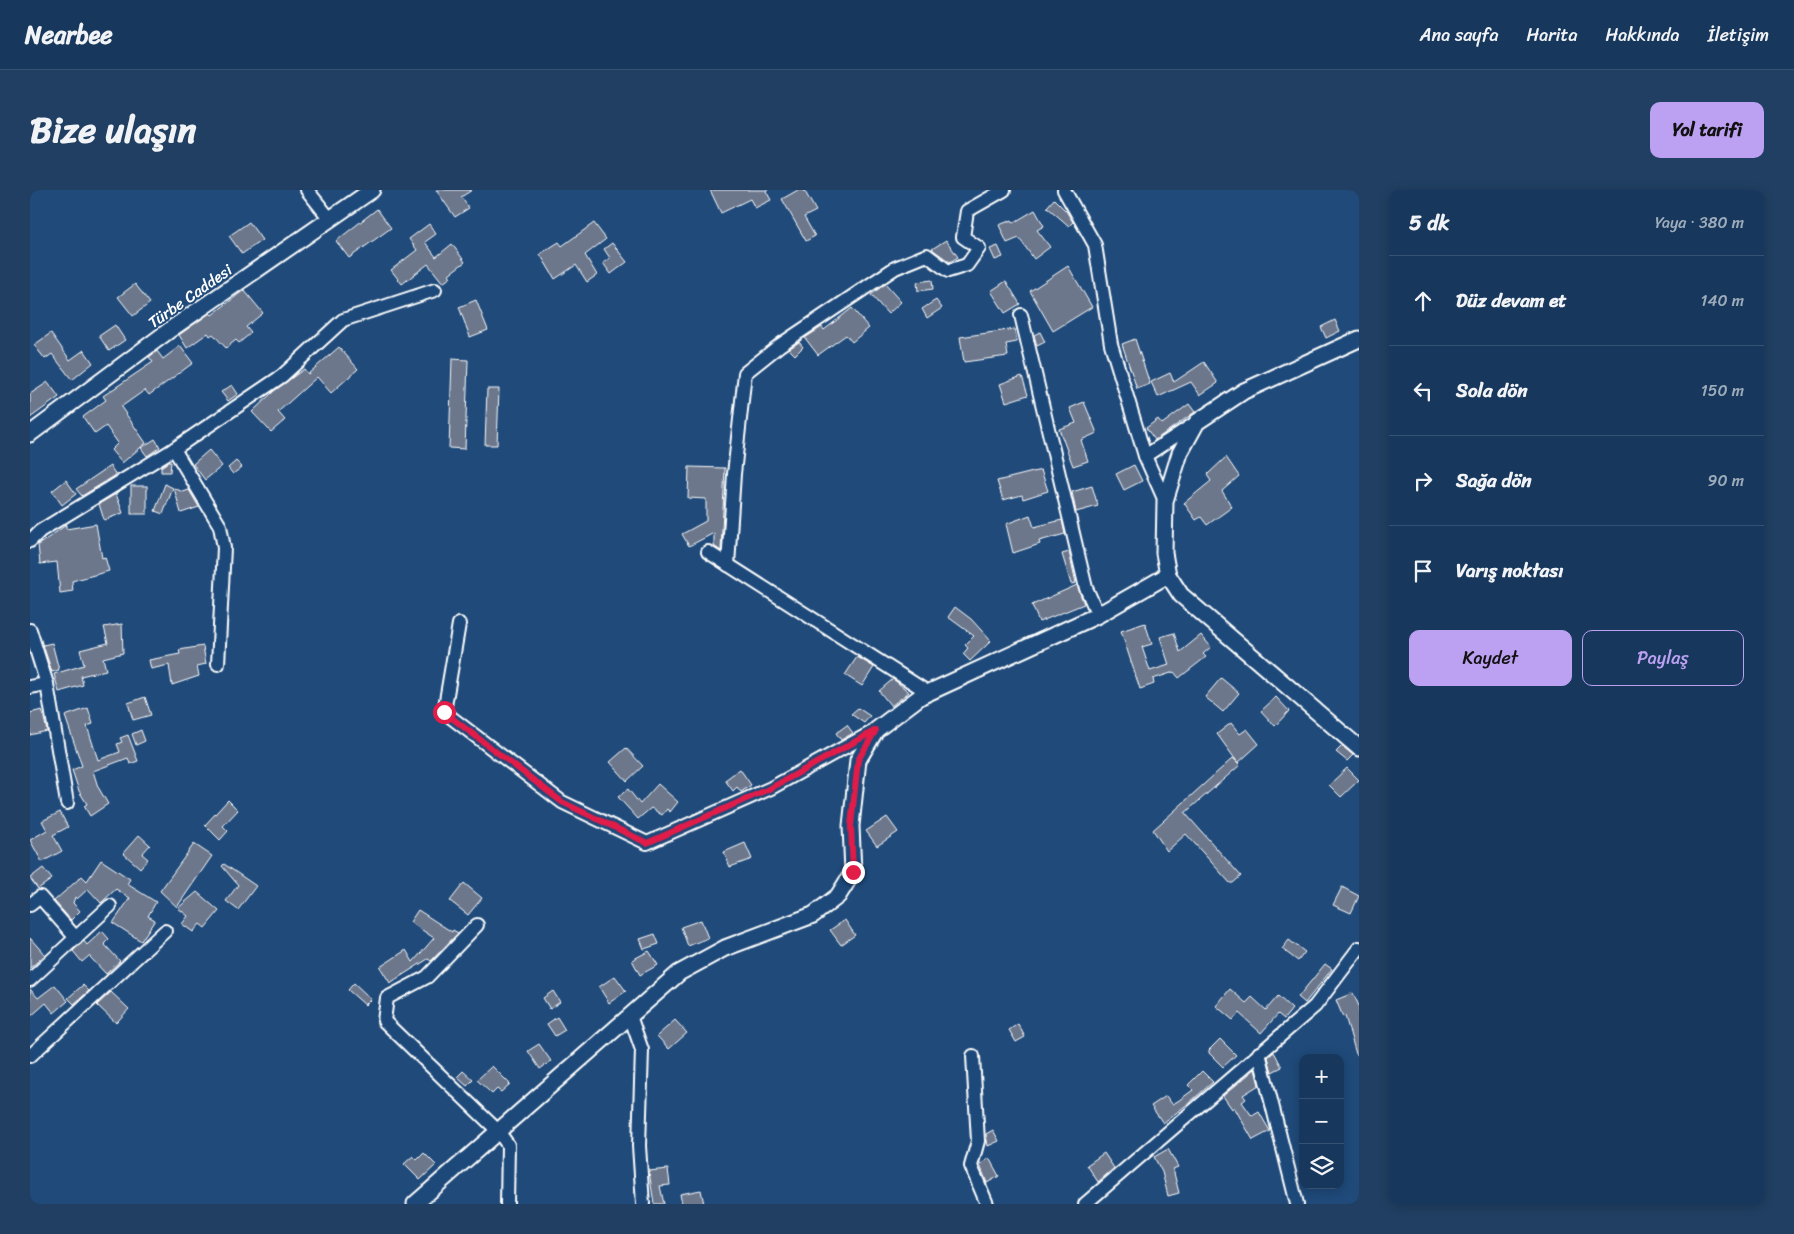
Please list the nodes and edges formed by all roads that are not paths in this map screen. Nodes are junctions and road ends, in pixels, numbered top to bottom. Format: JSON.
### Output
{"nodes":[{"id":1,"x":307,"y":190,"type":"edge"},
{"id":2,"x":372,"y":190,"type":"edge"},
{"id":3,"x":1004,"y":190,"type":"edge"},
{"id":4,"x":1064,"y":190,"type":"edge"},
{"id":5,"x":330,"y":219,"type":"junction"},
{"id":6,"x":435,"y":290,"type":"dead end"},
{"id":7,"x":1021,"y":315,"type":"dead end"},
{"id":8,"x":1359,"y":339,"type":"edge"},
{"id":9,"x":1198,"y":422,"type":"junction"},
{"id":10,"x":30,"y":434,"type":"edge"},
{"id":11,"x":174,"y":449,"type":"junction"},
{"id":12,"x":1145,"y":456,"type":"junction"},
{"id":13,"x":1165,"y":501,"type":"junction"},
{"id":14,"x":30,"y":540,"type":"edge"},
{"id":15,"x":708,"y":552,"type":"dead end"},
{"id":16,"x":728,"y":565,"type":"junction"},
{"id":17,"x":1168,"y":575,"type":"junction"},
{"id":18,"x":1098,"y":615,"type":"junction"},
{"id":19,"x":459,"y":624,"type":"dead end"},
{"id":20,"x":30,"y":630,"type":"edge"},
{"id":21,"x":218,"y":664,"type":"dead end"},
{"id":22,"x":47,"y":684,"type":"junction"},
{"id":23,"x":30,"y":688,"type":"edge"},
{"id":24,"x":929,"y":693,"type":"junction"},
{"id":25,"x":876,"y":730,"type":"junction"},
{"id":26,"x":1359,"y":748,"type":"edge"},
{"id":27,"x":67,"y":802,"type":"dead end"},
{"id":28,"x":30,"y":905,"type":"edge"},
{"id":29,"x":110,"y":906,"type":"dead end"},
{"id":30,"x":477,"y":925,"type":"dead end"},
{"id":31,"x":165,"y":931,"type":"dead end"},
{"id":32,"x":76,"y":938,"type":"junction"},
{"id":33,"x":1359,"y":948,"type":"edge"},
{"id":34,"x":30,"y":980,"type":"edge"},
{"id":35,"x":630,"y":1016,"type":"junction"},
{"id":36,"x":1259,"y":1053,"type":"junction"},
{"id":37,"x":30,"y":1056,"type":"edge"},
{"id":38,"x":973,"y":1056,"type":"dead end"},
{"id":39,"x":498,"y":1131,"type":"junction"},
{"id":40,"x":415,"y":1204,"type":"edge"},
{"id":41,"x":507,"y":1204,"type":"edge"},
{"id":42,"x":643,"y":1204,"type":"edge"},
{"id":43,"x":987,"y":1204,"type":"edge"},
{"id":44,"x":1085,"y":1204,"type":"edge"},
{"id":45,"x":1298,"y":1204,"type":"edge"}],
"edges":[{"from":1,"to":5,"type":"street"},
{"from":2,"to":5,"type":"street","name":"Türbe Caddesi"},
{"from":3,"to":16,"type":"street"},
{"from":4,"to":12,"type":"street"},
{"from":5,"to":10,"type":"street","name":"Türbe Caddesi"},
{"from":6,"to":11,"type":"street"},
{"from":7,"to":18,"type":"street"},
{"from":8,"to":9,"type":"street"},
{"from":9,"to":12,"type":"street"},
{"from":9,"to":13,"type":"street"},
{"from":11,"to":14,"type":"street"},
{"from":11,"to":21,"type":"street"},
{"from":12,"to":13,"type":"street"},
{"from":13,"to":17,"type":"street"},
{"from":15,"to":16,"type":"street"},
{"from":16,"to":24,"type":"street"},
{"from":17,"to":18,"type":"street"},
{"from":17,"to":26,"type":"street"},
{"from":18,"to":24,"type":"street"},
{"from":19,"to":25,"type":"street"},
{"from":20,"to":22,"type":"street"},
{"from":22,"to":23,"type":"street"},
{"from":22,"to":27,"type":"street"},
{"from":24,"to":25,"type":"street"},
{"from":25,"to":35,"type":"street"},
{"from":28,"to":32,"type":"street"},
{"from":29,"to":32,"type":"street"},
{"from":30,"to":39,"type":"street"},
{"from":31,"to":37,"type":"street"},
{"from":32,"to":34,"type":"street"},
{"from":33,"to":36,"type":"street"},
{"from":35,"to":39,"type":"street"},
{"from":35,"to":42,"type":"street"},
{"from":36,"to":44,"type":"street"},
{"from":36,"to":45,"type":"street"},
{"from":38,"to":43,"type":"street"},
{"from":39,"to":40,"type":"street"},
{"from":39,"to":41,"type":"street"}]}
